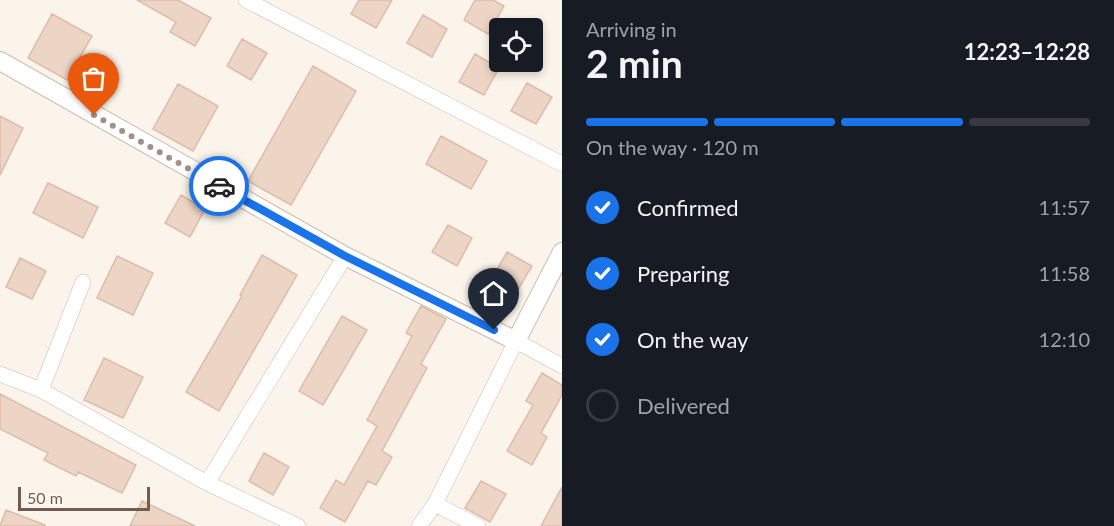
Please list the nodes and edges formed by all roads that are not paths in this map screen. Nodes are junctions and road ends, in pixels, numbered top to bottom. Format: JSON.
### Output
{"nodes":[{"id":1,"x":246,"y":0,"type":"edge"},
{"id":2,"x":0,"y":61,"type":"edge"},
{"id":3,"x":562,"y":164,"type":"edge"},
{"id":4,"x":562,"y":252,"type":"edge"},
{"id":5,"x":345,"y":256,"type":"junction"},
{"id":6,"x":83,"y":282,"type":"dead end"},
{"id":7,"x":516,"y":341,"type":"junction"},
{"id":8,"x":562,"y":366,"type":"edge"},
{"id":9,"x":0,"y":374,"type":"edge"},
{"id":10,"x":42,"y":390,"type":"junction"},
{"id":11,"x":207,"y":483,"type":"junction"},
{"id":12,"x":435,"y":504,"type":"junction"},
{"id":13,"x":298,"y":526,"type":"edge"},
{"id":14,"x":419,"y":526,"type":"edge"},
{"id":15,"x":478,"y":526,"type":"edge"}],
"edges":[{"from":1,"to":3,"type":"street"},
{"from":2,"to":5,"type":"street"},
{"from":4,"to":7,"type":"street"},
{"from":5,"to":7,"type":"street"},
{"from":5,"to":11,"type":"street"},
{"from":6,"to":10,"type":"street"},
{"from":7,"to":8,"type":"street"},
{"from":7,"to":12,"type":"street"},
{"from":9,"to":10,"type":"street"},
{"from":10,"to":11,"type":"street"},
{"from":11,"to":13,"type":"street"},
{"from":12,"to":14,"type":"street"},
{"from":12,"to":15,"type":"street"}]}
